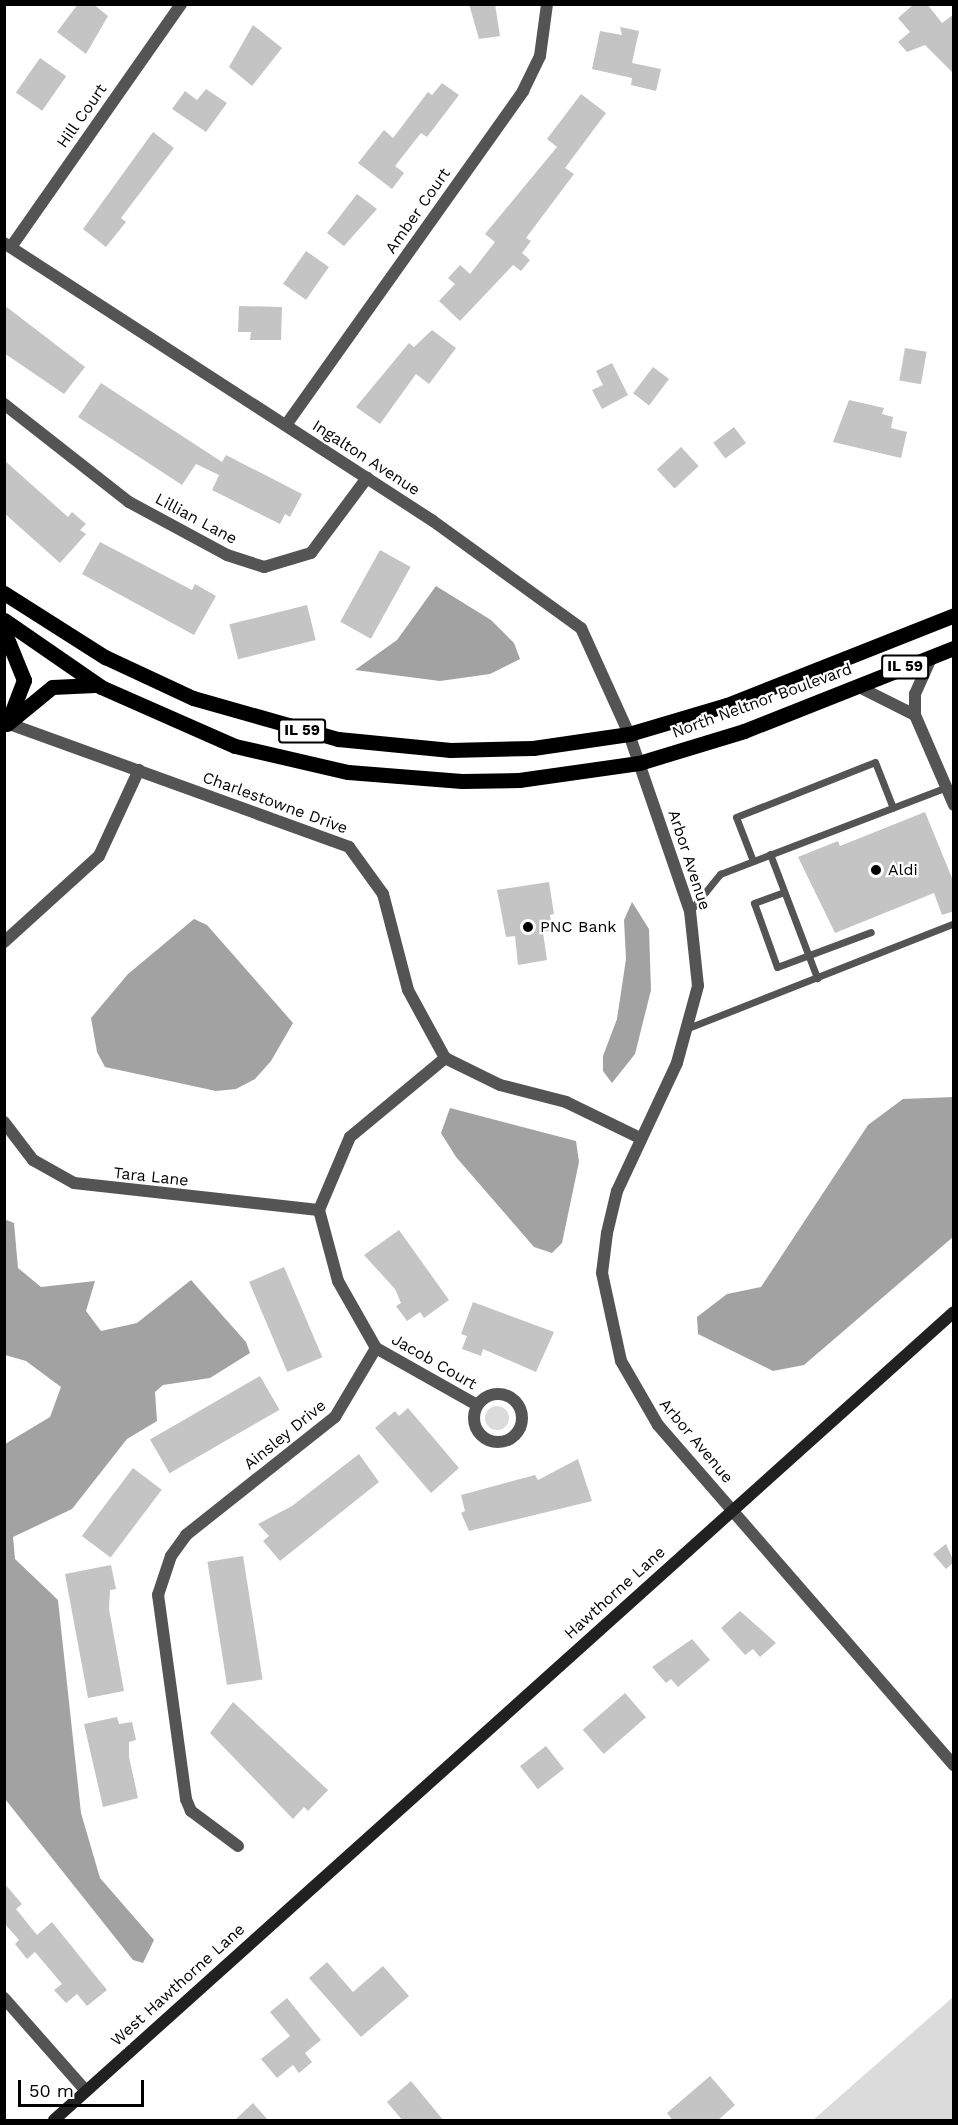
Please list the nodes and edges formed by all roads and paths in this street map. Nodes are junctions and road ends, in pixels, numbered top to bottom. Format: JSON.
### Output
{"nodes":[{"id":1,"x":181,"y":4,"type":"edge"},
{"id":2,"x":547,"y":4,"type":"edge"},
{"id":3,"x":8,"y":245,"type":"edge"},
{"id":4,"x":4,"y":404,"type":"edge"},
{"id":5,"x":286,"y":425,"type":"junction"},
{"id":6,"x":367,"y":478,"type":"junction"},
{"id":7,"x":4,"y":593,"type":"edge"},
{"id":8,"x":954,"y":615,"type":"edge"},
{"id":9,"x":4,"y":620,"type":"edge"},
{"id":10,"x":4,"y":631,"type":"edge"},
{"id":11,"x":954,"y":648,"type":"edge"},
{"id":12,"x":932,"y":656,"type":"junction"},
{"id":13,"x":857,"y":686,"type":"junction"},
{"id":14,"x":101,"y":687,"type":"junction"},
{"id":15,"x":915,"y":715,"type":"junction"},
{"id":16,"x":5,"y":724,"type":"edge"},
{"id":17,"x":629,"y":735,"type":"junction"},
{"id":18,"x":639,"y":763,"type":"junction"},
{"id":19,"x":139,"y":770,"type":"junction"},
{"id":20,"x":946,"y":787,"type":"junction"},
{"id":21,"x":954,"y":805,"type":"edge"},
{"id":22,"x":893,"y":808,"type":"junction"},
{"id":23,"x":770,"y":854,"type":"junction"},
{"id":24,"x":753,"y":861,"type":"junction"},
{"id":25,"x":784,"y":892,"type":"junction"},
{"id":26,"x":690,"y":911,"type":"junction"},
{"id":27,"x":954,"y":923,"type":"edge"},
{"id":28,"x":871,"y":932,"type":"dead end"},
{"id":29,"x":4,"y":942,"type":"edge"},
{"id":30,"x":808,"y":956,"type":"junction"},
{"id":31,"x":817,"y":978,"type":"junction"},
{"id":32,"x":688,"y":1028,"type":"junction"},
{"id":33,"x":445,"y":1058,"type":"junction"},
{"id":34,"x":4,"y":1122,"type":"edge"},
{"id":35,"x":640,"y":1138,"type":"junction"},
{"id":36,"x":319,"y":1210,"type":"junction"},
{"id":37,"x":954,"y":1312,"type":"edge"},
{"id":38,"x":376,"y":1348,"type":"junction"},
{"id":39,"x":477,"y":1405,"type":"junction"},
{"id":40,"x":734,"y":1510,"type":"junction"},
{"id":41,"x":954,"y":1765,"type":"edge"},
{"id":42,"x":238,"y":1846,"type":"dead end"},
{"id":43,"x":298,"y":1899,"type":"joint"},
{"id":44,"x":4,"y":1998,"type":"edge"},
{"id":45,"x":86,"y":2091,"type":"junction"},
{"id":46,"x":54,"y":2121,"type":"edge"}],
"edges":[{"from":1,"to":3,"type":"street","name":"Hill Court"},
{"from":2,"to":5,"type":"street","name":"Amber Court"},
{"from":3,"to":5,"type":"street","name":"Ingalton Avenue"},
{"from":4,"to":6,"type":"street","name":"Lillian Lane"},
{"from":5,"to":6,"type":"street","name":"Ingalton Avenue"},
{"from":6,"to":17,"type":"street","name":"Ingalton Avenue"},
{"from":7,"to":17,"type":"main road","name":"North Neltnor Boulevard","number":"IL 59"},
{"from":8,"to":17,"type":"main road","name":"North Neltnor Boulevard","number":"IL 59"},
{"from":9,"to":14,"type":"main road","name":"North Neltnor Boulevard","number":"IL 59"},
{"from":10,"to":16,"type":"main road"},
{"from":11,"to":12,"type":"main road","name":"North Neltnor Boulevard","number":"IL 59"},
{"from":12,"to":13,"type":"main road","name":"North Neltnor Boulevard","number":"IL 59"},
{"from":12,"to":15,"type":"street"},
{"from":13,"to":15,"type":"street"},
{"from":13,"to":18,"type":"main road","name":"North Neltnor Boulevard","number":"IL 59"},
{"from":14,"to":16,"type":"main road"},
{"from":14,"to":18,"type":"main road","name":"North Neltnor Boulevard","number":"IL 59"},
{"from":15,"to":20,"type":"street"},
{"from":16,"to":19,"type":"street","name":"Charlestowne Drive"},
{"from":17,"to":18,"type":"street","name":"Ingalton Avenue"},
{"from":18,"to":26,"type":"street","name":"Arbor Avenue"},
{"from":19,"to":29,"type":"street"},
{"from":19,"to":33,"type":"street","name":"Charlestowne Drive"},
{"from":20,"to":21,"type":"street"},
{"from":20,"to":22,"type":"lane"},
{"from":22,"to":23,"type":"lane"},
{"from":22,"to":24,"type":"lane"},
{"from":23,"to":24,"type":"lane"},
{"from":23,"to":25,"type":"lane"},
{"from":24,"to":26,"type":"lane"},
{"from":25,"to":30,"type":"lane"},
{"from":25,"to":30,"type":"lane"},
{"from":26,"to":32,"type":"street","name":"Arbor Avenue"},
{"from":27,"to":31,"type":"lane"},
{"from":28,"to":30,"type":"lane"},
{"from":30,"to":31,"type":"lane"},
{"from":31,"to":32,"type":"lane"},
{"from":32,"to":35,"type":"street","name":"Arbor Avenue"},
{"from":33,"to":35,"type":"street"},
{"from":33,"to":36,"type":"street"},
{"from":34,"to":36,"type":"street","name":"Tara Lane"},
{"from":35,"to":40,"type":"street","name":"Arbor Avenue"},
{"from":36,"to":38,"type":"street"},
{"from":37,"to":40,"type":"street","name":"Hawthorne Lane"},
{"from":38,"to":39,"type":"street","name":"Jacob Court"},
{"from":38,"to":42,"type":"street","name":"Ainsley Drive"},
{"from":39,"to":39,"type":"street"},
{"from":40,"to":41,"type":"street","name":"Arbor Avenue"},
{"from":40,"to":43,"type":"street","name":"Hawthorne Lane"},
{"from":43,"to":45,"type":"street","name":"West Hawthorne Lane"},
{"from":44,"to":45,"type":"street"},
{"from":45,"to":46,"type":"street","name":"West Hawthorne Lane"}]}
